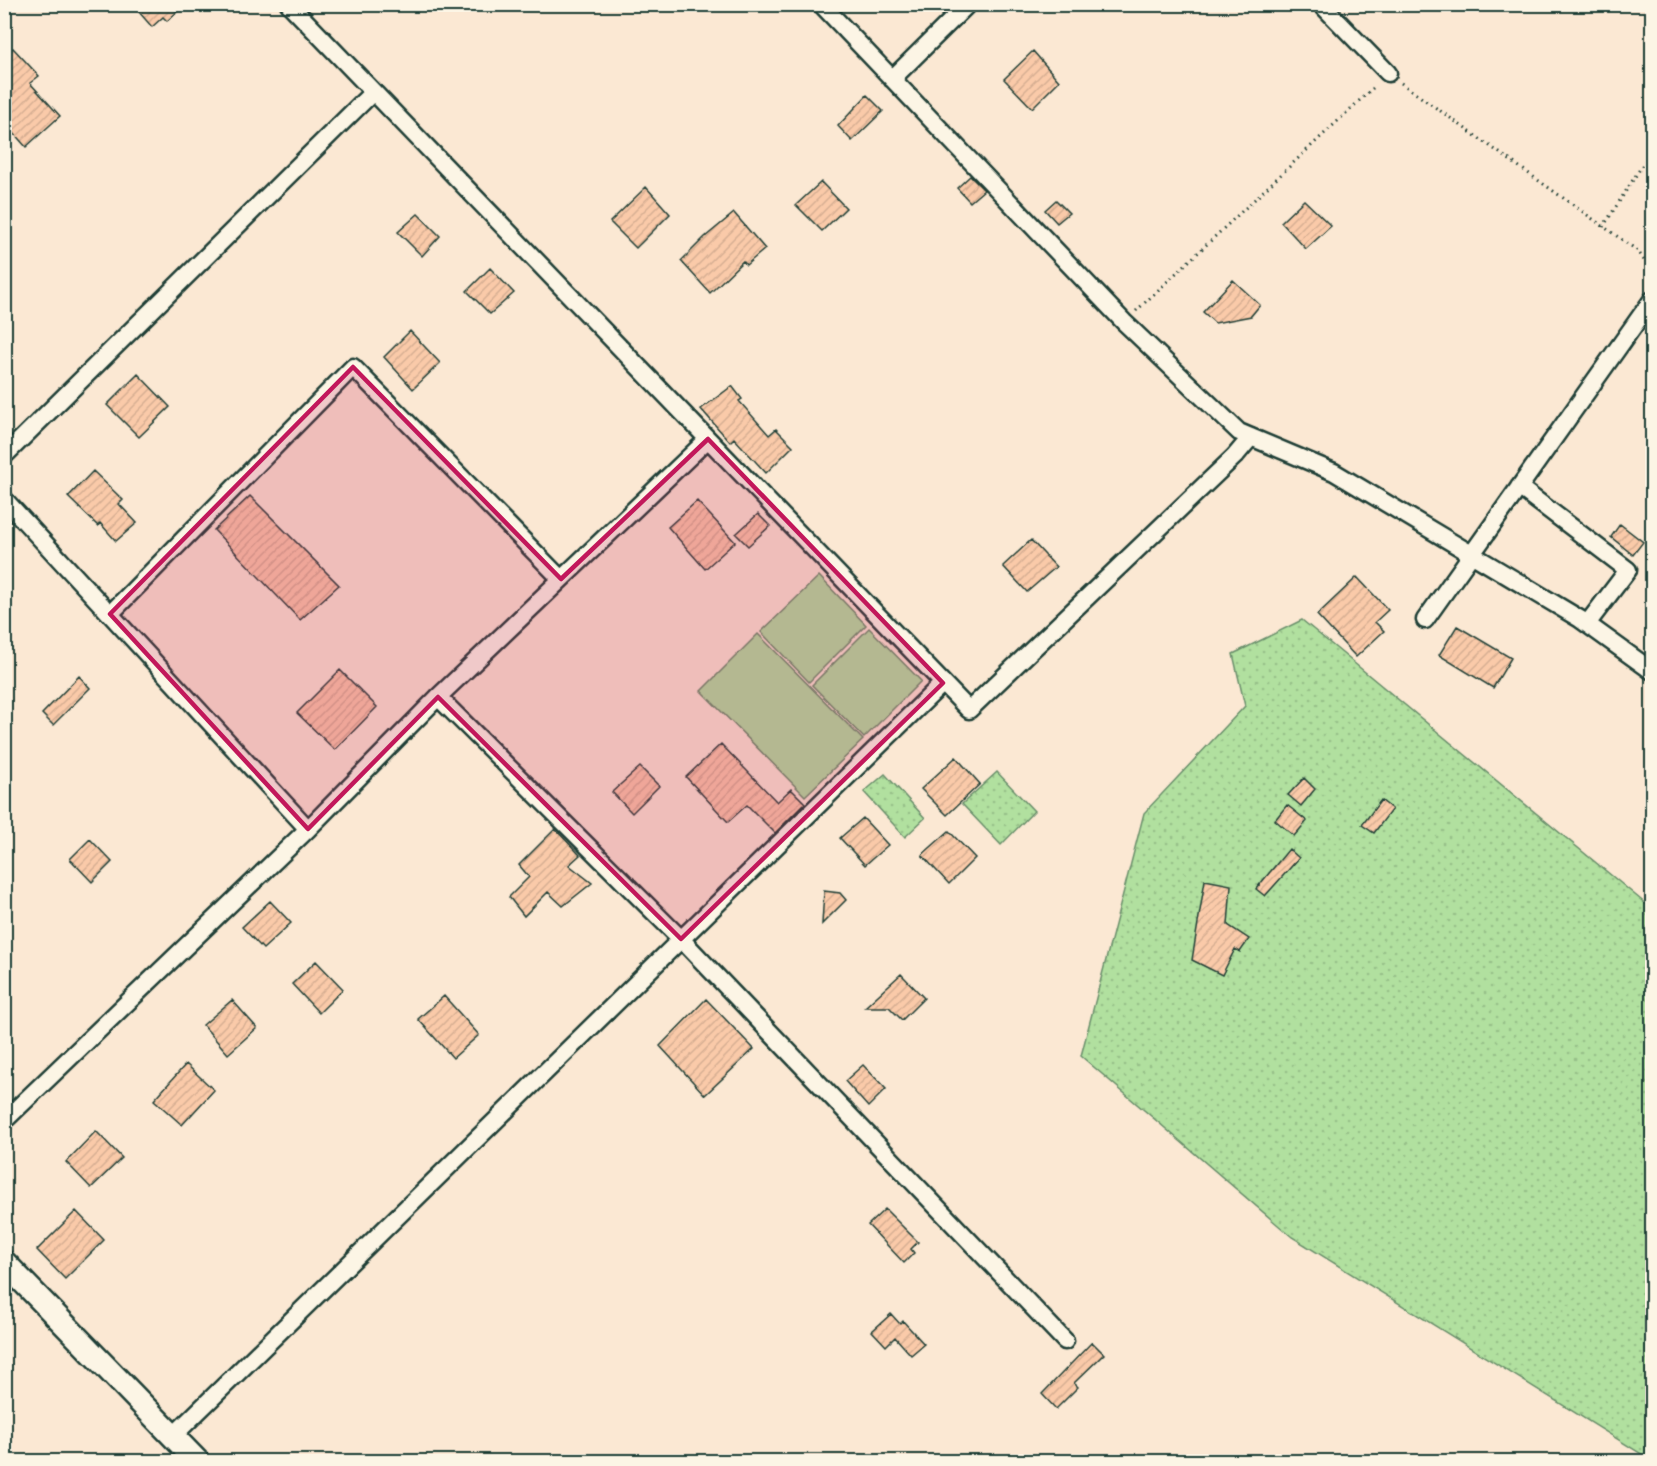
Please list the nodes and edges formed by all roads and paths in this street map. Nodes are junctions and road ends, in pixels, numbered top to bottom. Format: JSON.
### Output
{"nodes":[{"id":1,"x":289,"y":4,"type":"edge"},
{"id":2,"x":821,"y":4,"type":"edge"},
{"id":3,"x":968,"y":4,"type":"edge"},
{"id":4,"x":1321,"y":4,"type":"edge"},
{"id":5,"x":1388,"y":73,"type":"junction"},
{"id":6,"x":892,"y":79,"type":"junction"},
{"id":7,"x":373,"y":92,"type":"junction"},
{"id":8,"x":1653,"y":150,"type":"edge"},
{"id":9,"x":1602,"y":228,"type":"junction"},
{"id":10,"x":1653,"y":273,"type":"edge"},
{"id":11,"x":1652,"y":300,"type":"edge"},
{"id":12,"x":1124,"y":322,"type":"junction"},
{"id":13,"x":1251,"y":437,"type":"junction"},
{"id":14,"x":708,"y":439,"type":"junction"},
{"id":15,"x":4,"y":456,"type":"edge"},
{"id":16,"x":1519,"y":487,"type":"junction"},
{"id":17,"x":4,"y":499,"type":"edge"},
{"id":18,"x":1472,"y":554,"type":"junction"},
{"id":19,"x":561,"y":579,"type":"junction"},
{"id":20,"x":110,"y":614,"type":"junction"},
{"id":21,"x":1425,"y":620,"type":"dead end"},
{"id":22,"x":1587,"y":624,"type":"junction"},
{"id":23,"x":1653,"y":671,"type":"edge"},
{"id":24,"x":943,"y":683,"type":"junction"},
{"id":25,"x":438,"y":697,"type":"junction"},
{"id":26,"x":308,"y":829,"type":"junction"},
{"id":27,"x":681,"y":939,"type":"junction"},
{"id":28,"x":4,"y":1121,"type":"edge"},
{"id":29,"x":4,"y":1262,"type":"edge"},
{"id":30,"x":1065,"y":1341,"type":"dead end"},
{"id":31,"x":173,"y":1436,"type":"junction"},
{"id":32,"x":198,"y":1461,"type":"edge"}],
"edges":[{"from":1,"to":7,"type":"street"},
{"from":2,"to":6,"type":"street"},
{"from":3,"to":6,"type":"street"},
{"from":4,"to":5,"type":"street"},
{"from":5,"to":9,"type":"path"},
{"from":5,"to":12,"type":"path"},
{"from":6,"to":12,"type":"street"},
{"from":7,"to":14,"type":"street"},
{"from":7,"to":15,"type":"street"},
{"from":8,"to":9,"type":"path"},
{"from":9,"to":10,"type":"path"},
{"from":11,"to":16,"type":"street"},
{"from":12,"to":13,"type":"street"},
{"from":13,"to":18,"type":"street"},
{"from":13,"to":24,"type":"street"},
{"from":14,"to":19,"type":"street"},
{"from":14,"to":24,"type":"street"},
{"from":16,"to":18,"type":"street"},
{"from":16,"to":22,"type":"street"},
{"from":17,"to":20,"type":"street"},
{"from":18,"to":21,"type":"street"},
{"from":18,"to":22,"type":"street"},
{"from":19,"to":20,"type":"street"},
{"from":19,"to":25,"type":"street"},
{"from":20,"to":26,"type":"street"},
{"from":22,"to":23,"type":"street"},
{"from":24,"to":27,"type":"street"},
{"from":25,"to":26,"type":"street"},
{"from":25,"to":27,"type":"street"},
{"from":26,"to":28,"type":"street"},
{"from":27,"to":30,"type":"street"},
{"from":27,"to":31,"type":"street"},
{"from":29,"to":31,"type":"street"},
{"from":31,"to":32,"type":"street"}]}
